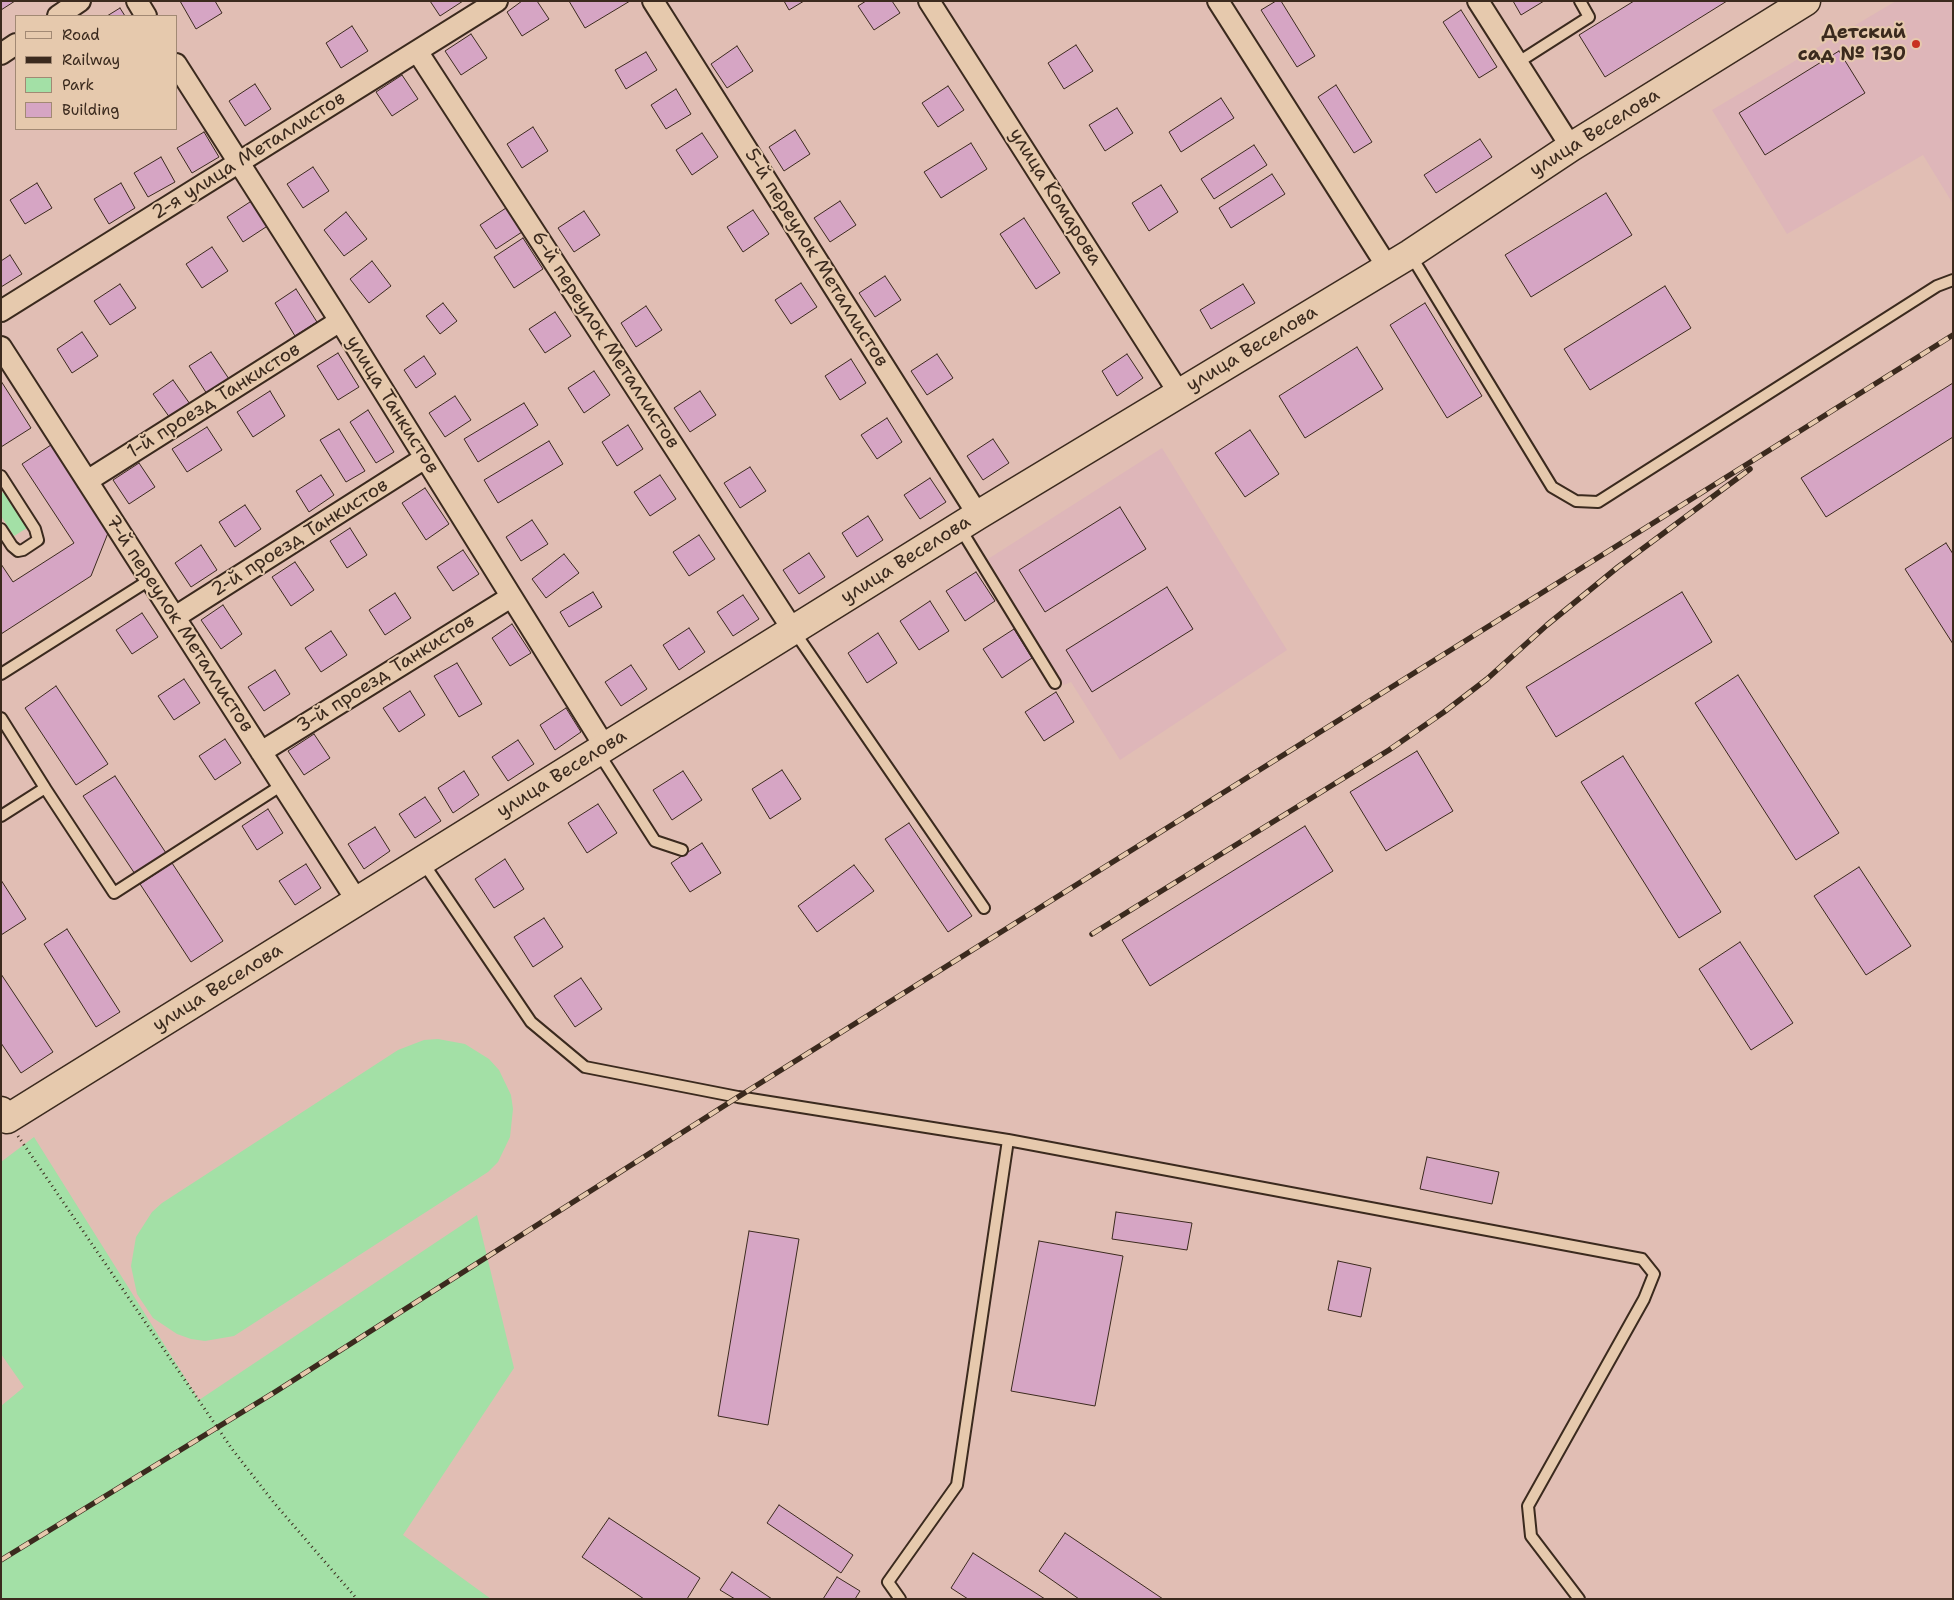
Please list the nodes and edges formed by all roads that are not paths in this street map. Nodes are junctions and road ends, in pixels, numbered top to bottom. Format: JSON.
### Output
{"nodes":[{"id":1,"x":80,"y":1,"type":"edge"},
{"id":2,"x":136,"y":1,"type":"edge"},
{"id":3,"x":496,"y":1,"type":"edge"},
{"id":4,"x":654,"y":1,"type":"edge"},
{"id":5,"x":929,"y":1,"type":"edge"},
{"id":6,"x":1218,"y":1,"type":"edge"},
{"id":7,"x":1478,"y":1,"type":"edge"},
{"id":8,"x":1580,"y":1,"type":"edge"},
{"id":9,"x":1806,"y":1,"type":"edge"},
{"id":10,"x":59,"y":15,"type":"edge"},
{"id":11,"x":145,"y":15,"type":"edge"},
{"id":12,"x":15,"y":45,"type":"edge"},
{"id":13,"x":417,"y":51,"type":"junction"},
{"id":14,"x":1,"y":54,"type":"edge"},
{"id":15,"x":1517,"y":63,"type":"junction"},
{"id":16,"x":178,"y":67,"type":"edge"},
{"id":17,"x":1571,"y":147,"type":"junction"},
{"id":18,"x":238,"y":163,"type":"junction"},
{"id":19,"x":1399,"y":261,"type":"junction"},
{"id":20,"x":1953,"y":280,"type":"edge"},
{"id":21,"x":1,"y":311,"type":"edge"},
{"id":22,"x":340,"y":321,"type":"junction"},
{"id":23,"x":1,"y":347,"type":"edge"},
{"id":24,"x":1180,"y":393,"type":"junction"},
{"id":25,"x":425,"y":458,"type":"junction"},
{"id":26,"x":1,"y":476,"type":"edge"},
{"id":27,"x":87,"y":481,"type":"junction"},
{"id":28,"x":969,"y":521,"type":"junction"},
{"id":29,"x":1,"y":530,"type":"edge"},
{"id":30,"x":151,"y":579,"type":"junction"},
{"id":31,"x":511,"y":597,"type":"junction"},
{"id":32,"x":175,"y":617,"type":"junction"},
{"id":33,"x":794,"y":630,"type":"junction"},
{"id":34,"x":1,"y":674,"type":"edge"},
{"id":35,"x":1055,"y":683,"type":"dead end"},
{"id":36,"x":1,"y":718,"type":"edge"},
{"id":37,"x":602,"y":749,"type":"junction"},
{"id":38,"x":261,"y":752,"type":"junction"},
{"id":39,"x":282,"y":785,"type":"junction"},
{"id":40,"x":46,"y":788,"type":"junction"},
{"id":41,"x":1,"y":816,"type":"edge"},
{"id":42,"x":682,"y":850,"type":"dead end"},
{"id":43,"x":422,"y":861,"type":"junction"},
{"id":44,"x":357,"y":901,"type":"junction"},
{"id":45,"x":984,"y":908,"type":"dead end"},
{"id":46,"x":4,"y":1115,"type":"edge"},
{"id":47,"x":1008,"y":1140,"type":"junction"},
{"id":48,"x":900,"y":1599,"type":"edge"},
{"id":49,"x":1579,"y":1599,"type":"edge"}],
"edges":[{"from":1,"to":10,"type":"street"},
{"from":2,"to":11,"type":"street"},
{"from":3,"to":13,"type":"street","name":"2-я улица Металлистов"},
{"from":4,"to":28,"type":"street","name":"5-й переулок Металлистов"},
{"from":5,"to":24,"type":"street","name":"улица Комарова"},
{"from":6,"to":19,"type":"street"},
{"from":7,"to":15,"type":"street"},
{"from":8,"to":15,"type":"lane"},
{"from":9,"to":17,"type":"street","name":"улица Веселова"},
{"from":12,"to":14,"type":"street"},
{"from":13,"to":18,"type":"street","name":"2-я улица Металлистов"},
{"from":13,"to":33,"type":"street","name":"6-й переулок Металлистов"},
{"from":15,"to":17,"type":"street"},
{"from":16,"to":18,"type":"street","name":"улица Танкистов"},
{"from":17,"to":19,"type":"street","name":"улица Веселова"},
{"from":18,"to":21,"type":"street","name":"2-я улица Металлистов"},
{"from":18,"to":22,"type":"street","name":"улица Танкистов"},
{"from":19,"to":20,"type":"lane"},
{"from":19,"to":24,"type":"street","name":"улица Веселова"},
{"from":22,"to":25,"type":"street","name":"улица Танкистов"},
{"from":22,"to":27,"type":"street","name":"1-й проезд Танкистов"},
{"from":23,"to":27,"type":"street","name":"7-й переулок Металлистов"},
{"from":24,"to":28,"type":"street","name":"улица Веселова"},
{"from":25,"to":31,"type":"street","name":"улица Танкистов"},
{"from":25,"to":32,"type":"street","name":"2-й проезд Танкистов"},
{"from":26,"to":29,"type":"lane"},
{"from":27,"to":30,"type":"street","name":"7-й переулок Металлистов"},
{"from":28,"to":33,"type":"street","name":"улица Веселова"},
{"from":28,"to":35,"type":"lane"},
{"from":30,"to":32,"type":"street","name":"7-й переулок Металлистов"},
{"from":30,"to":34,"type":"lane"},
{"from":31,"to":37,"type":"street","name":"улица Танкистов"},
{"from":31,"to":38,"type":"street","name":"3-й проезд Танкистов"},
{"from":32,"to":38,"type":"street","name":"7-й переулок Металлистов"},
{"from":33,"to":37,"type":"street","name":"улица Веселова"},
{"from":33,"to":45,"type":"lane"},
{"from":36,"to":40,"type":"lane"},
{"from":37,"to":42,"type":"lane"},
{"from":37,"to":43,"type":"street","name":"улица Веселова"},
{"from":38,"to":39,"type":"street","name":"7-й переулок Металлистов"},
{"from":39,"to":40,"type":"lane"},
{"from":39,"to":44,"type":"street","name":"7-й переулок Металлистов"},
{"from":40,"to":41,"type":"lane"},
{"from":43,"to":44,"type":"street","name":"улица Веселова"},
{"from":43,"to":47,"type":"lane"},
{"from":44,"to":46,"type":"street","name":"улица Веселова"},
{"from":47,"to":48,"type":"lane"},
{"from":47,"to":49,"type":"lane"}]}
